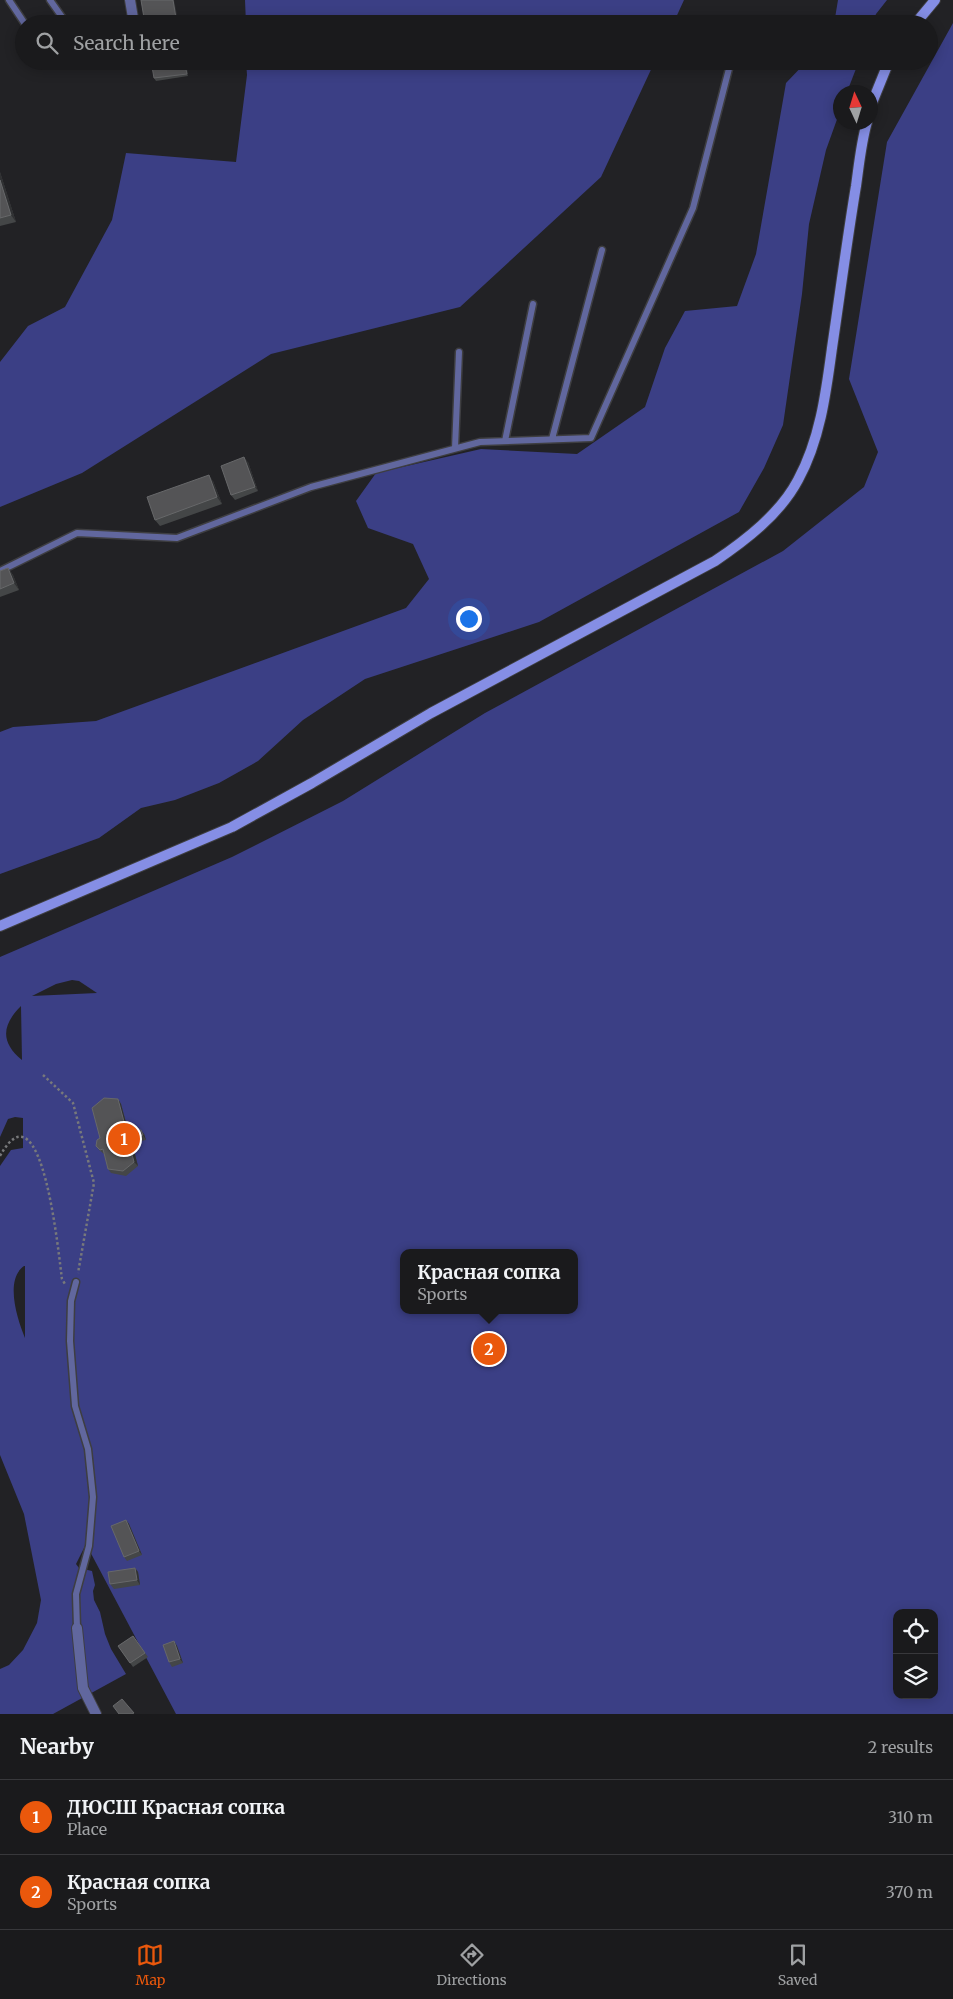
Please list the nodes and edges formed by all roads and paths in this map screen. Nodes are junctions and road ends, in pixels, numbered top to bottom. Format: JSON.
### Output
{"nodes":[{"id":1,"x":9,"y":0,"type":"edge"},
{"id":2,"x":50,"y":0,"type":"edge"},
{"id":3,"x":130,"y":0,"type":"edge"},
{"id":4,"x":934,"y":0,"type":"edge"},
{"id":5,"x":19,"y":15,"type":"edge"},
{"id":6,"x":61,"y":15,"type":"edge"},
{"id":7,"x":132,"y":15,"type":"edge"},
{"id":8,"x":922,"y":15,"type":"edge"},
{"id":9,"x":729,"y":70,"type":"edge"},
{"id":10,"x":885,"y":70,"type":"edge"},
{"id":11,"x":878,"y":88,"type":"edge"},
{"id":12,"x":866,"y":130,"type":"edge"},
{"id":13,"x":602,"y":250,"type":"dead end"},
{"id":14,"x":533,"y":304,"type":"dead end"},
{"id":15,"x":459,"y":352,"type":"dead end"},
{"id":16,"x":552,"y":439,"type":"junction"},
{"id":17,"x":505,"y":441,"type":"junction"},
{"id":18,"x":455,"y":448,"type":"junction"},
{"id":19,"x":0,"y":571,"type":"edge"},
{"id":20,"x":0,"y":926,"type":"edge"},
{"id":21,"x":43,"y":1075,"type":"dead end"},
{"id":22,"x":0,"y":1156,"type":"edge"},
{"id":23,"x":76,"y":1282,"type":"junction"},
{"id":24,"x":77,"y":1628,"type":"joint"},
{"id":25,"x":96,"y":1714,"type":"edge"}],
"edges":[{"from":1,"to":5,"type":"lane"},
{"from":2,"to":6,"type":"lane"},
{"from":3,"to":7,"type":"street"},
{"from":4,"to":8,"type":"street"},
{"from":9,"to":16,"type":"lane"},
{"from":10,"to":11,"type":"street"},
{"from":12,"to":20,"type":"street"},
{"from":13,"to":16,"type":"lane"},
{"from":14,"to":17,"type":"lane"},
{"from":15,"to":18,"type":"lane"},
{"from":16,"to":17,"type":"lane"},
{"from":17,"to":18,"type":"lane"},
{"from":18,"to":19,"type":"lane"},
{"from":21,"to":23,"type":"path"},
{"from":22,"to":23,"type":"path"},
{"from":23,"to":24,"type":"lane"},
{"from":24,"to":25,"type":"street"}]}
